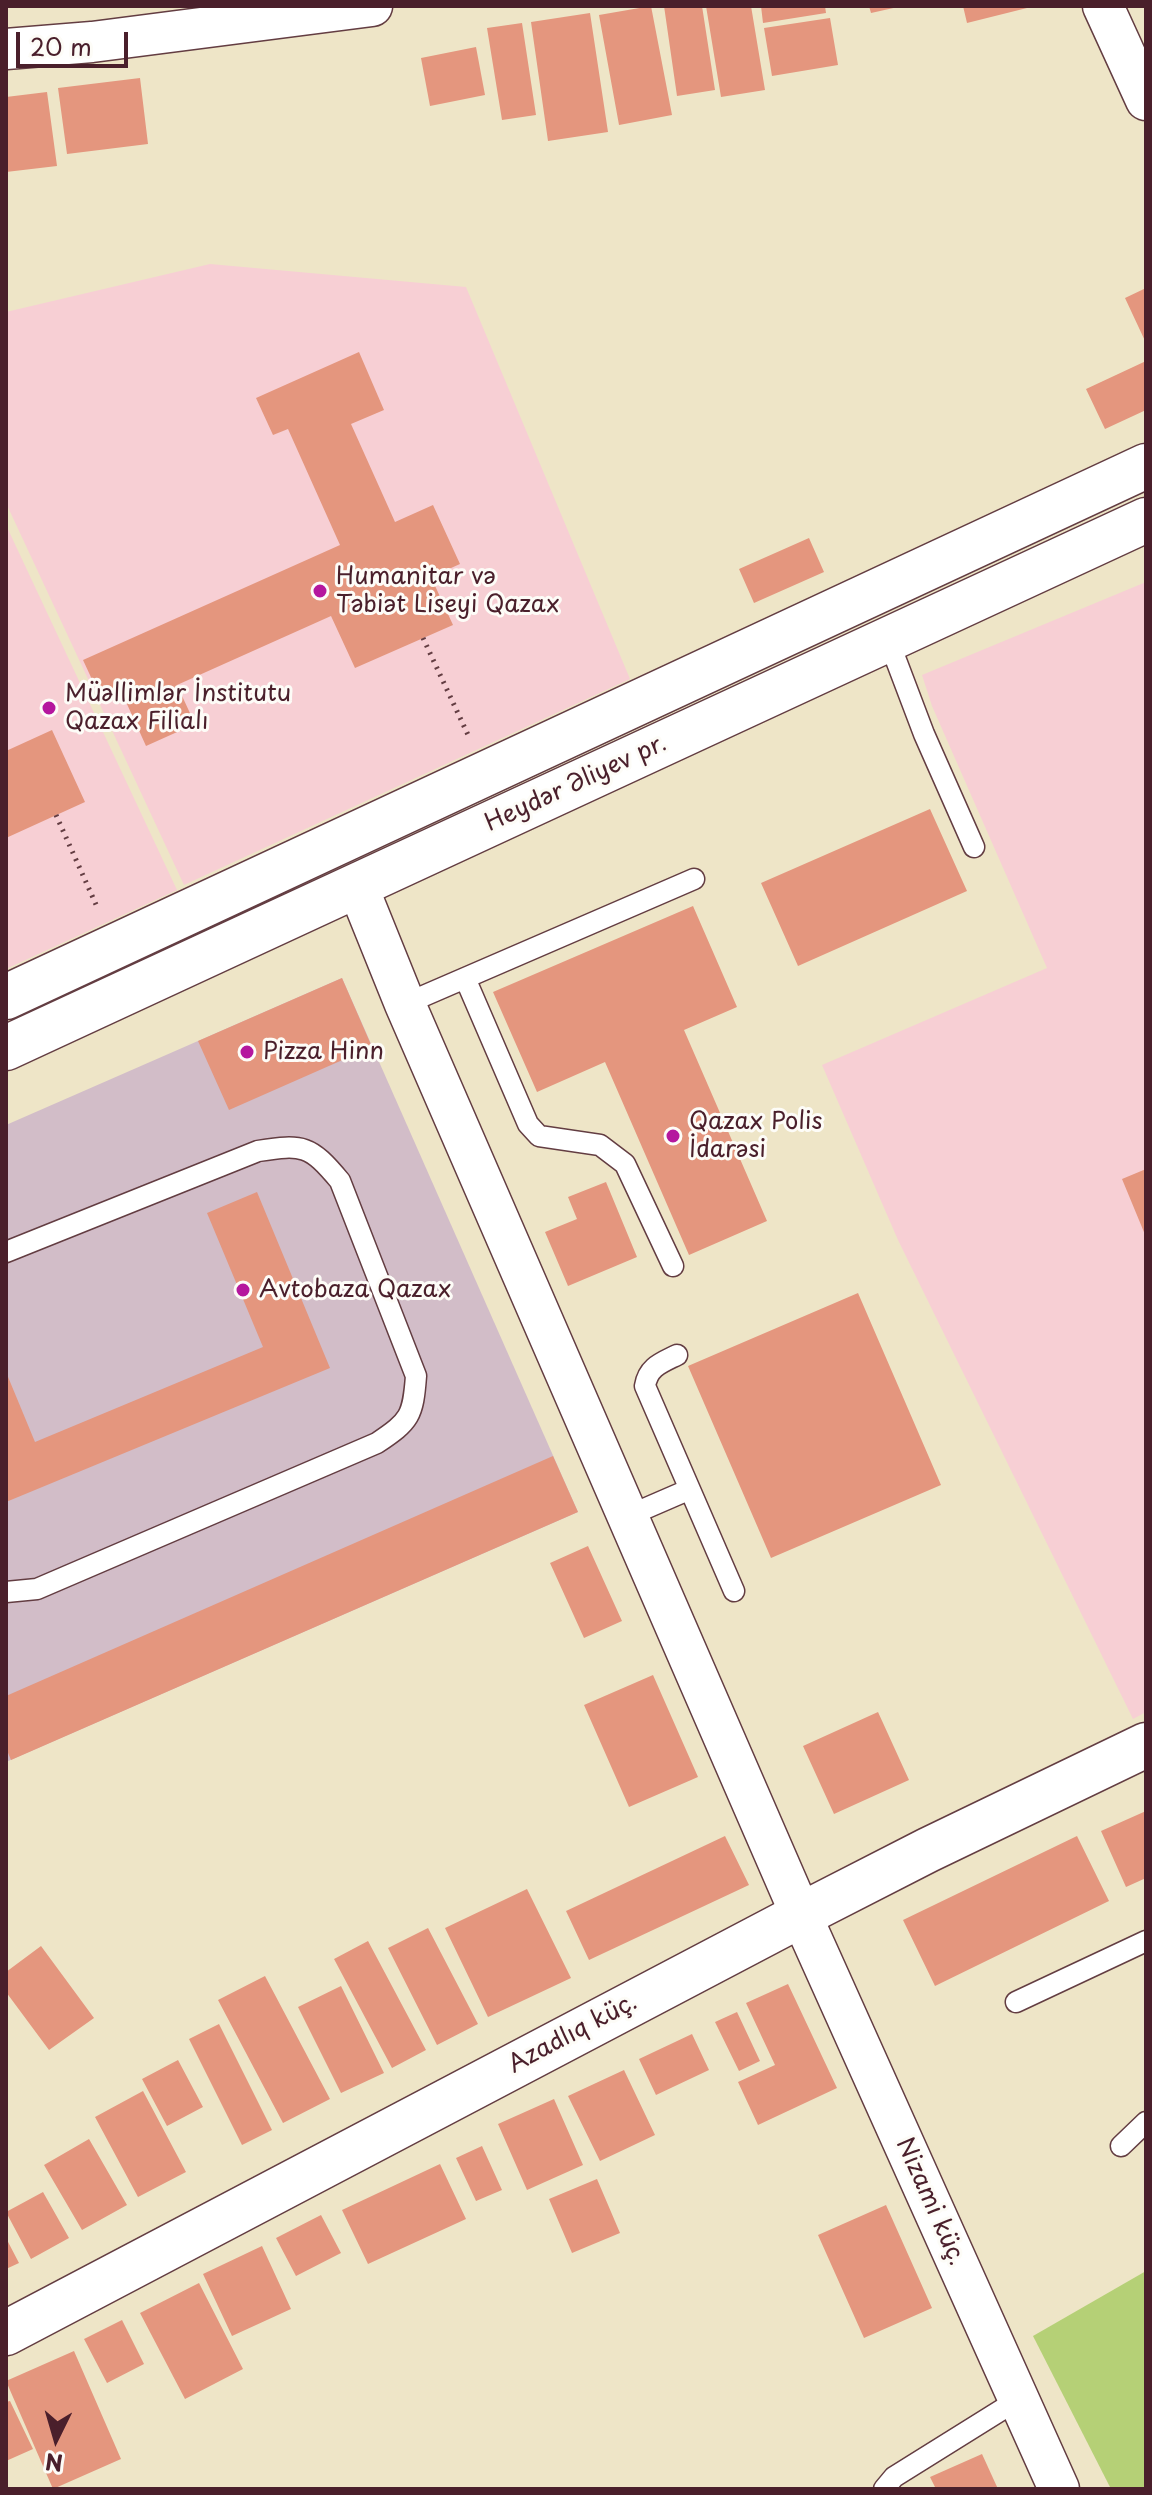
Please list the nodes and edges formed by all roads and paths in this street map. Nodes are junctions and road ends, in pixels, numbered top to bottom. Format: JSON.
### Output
{"nodes":[{"id":1,"x":372,"y":6,"type":"edge"},
{"id":2,"x":1103,"y":6,"type":"edge"},
{"id":3,"x":6,"y":49,"type":"edge"},
{"id":4,"x":1146,"y":100,"type":"edge"},
{"id":5,"x":1146,"y":466,"type":"edge"},
{"id":6,"x":1146,"y":520,"type":"edge"},
{"id":7,"x":423,"y":638,"type":"dead end"},
{"id":8,"x":888,"y":639,"type":"junction"},
{"id":9,"x":488,"y":773,"type":"junction"},
{"id":10,"x":56,"y":815,"type":"dead end"},
{"id":11,"x":974,"y":847,"type":"dead end"},
{"id":12,"x":694,"y":879,"type":"dead end"},
{"id":13,"x":357,"y":885,"type":"junction"},
{"id":14,"x":117,"y":946,"type":"junction"},
{"id":15,"x":465,"y":978,"type":"junction"},
{"id":16,"x":6,"y":997,"type":"edge"},
{"id":17,"x":405,"y":1004,"type":"junction"},
{"id":18,"x":6,"y":1048,"type":"edge"},
{"id":19,"x":6,"y":1252,"type":"edge"},
{"id":20,"x":673,"y":1266,"type":"dead end"},
{"id":21,"x":677,"y":1355,"type":"dead end"},
{"id":22,"x":688,"y":1490,"type":"junction"},
{"id":23,"x":628,"y":1516,"type":"junction"},
{"id":24,"x":734,"y":1591,"type":"dead end"},
{"id":25,"x":6,"y":1592,"type":"edge"},
{"id":26,"x":1146,"y":1745,"type":"edge"},
{"id":27,"x":801,"y":1915,"type":"junction"},
{"id":28,"x":1146,"y":1941,"type":"edge"},
{"id":29,"x":1016,"y":2002,"type":"dead end"},
{"id":30,"x":1146,"y":2122,"type":"edge"},
{"id":31,"x":1121,"y":2146,"type":"dead end"},
{"id":32,"x":6,"y":2333,"type":"edge"},
{"id":33,"x":1019,"y":2399,"type":"junction"},
{"id":34,"x":884,"y":2489,"type":"edge"},
{"id":35,"x":1059,"y":2489,"type":"edge"}],
"edges":[{"from":1,"to":3,"type":"street"},
{"from":2,"to":4,"type":"street"},
{"from":5,"to":9,"type":"main road"},
{"from":6,"to":8,"type":"main road","name":"Heydər Əliyev pr."},
{"from":7,"to":9,"type":"path"},
{"from":8,"to":11,"type":"lane"},
{"from":8,"to":13,"type":"main road","name":"Heydər Əliyev pr."},
{"from":9,"to":14,"type":"main road"},
{"from":10,"to":14,"type":"path"},
{"from":12,"to":15,"type":"lane"},
{"from":13,"to":17,"type":"street","name":"Nizami küç."},
{"from":13,"to":18,"type":"main road","name":"Heydər Əliyev pr."},
{"from":14,"to":16,"type":"main road"},
{"from":15,"to":17,"type":"lane"},
{"from":15,"to":20,"type":"lane"},
{"from":17,"to":23,"type":"street","name":"Nizami küç."},
{"from":19,"to":25,"type":"lane"},
{"from":21,"to":22,"type":"lane"},
{"from":22,"to":23,"type":"lane"},
{"from":22,"to":24,"type":"lane"},
{"from":23,"to":27,"type":"street","name":"Nizami küç."},
{"from":26,"to":27,"type":"main road","name":"Azadlıq küç."},
{"from":27,"to":32,"type":"main road","name":"Azadlıq küç."},
{"from":27,"to":33,"type":"street","name":"Nizami küç."},
{"from":28,"to":29,"type":"lane"},
{"from":30,"to":31,"type":"lane"},
{"from":33,"to":34,"type":"lane"},
{"from":33,"to":35,"type":"street","name":"Nizami küç."}]}
